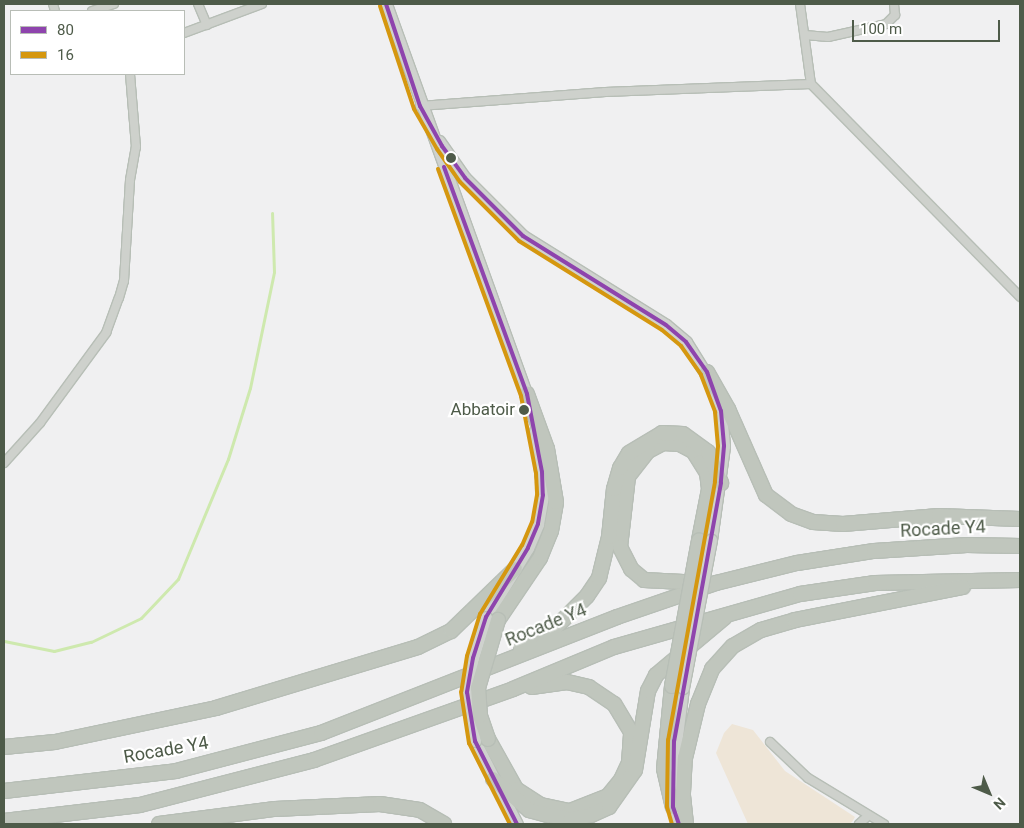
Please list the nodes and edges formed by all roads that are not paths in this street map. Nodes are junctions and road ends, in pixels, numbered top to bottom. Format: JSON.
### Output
{"nodes":[{"id":1,"x":114,"y":4,"type":"edge"},
{"id":2,"x":198,"y":4,"type":"edge"},
{"id":3,"x":262,"y":4,"type":"edge"},
{"id":4,"x":386,"y":4,"type":"edge"},
{"id":5,"x":800,"y":4,"type":"edge"},
{"id":6,"x":894,"y":4,"type":"edge"},
{"id":7,"x":95,"y":10,"type":"edge"},
{"id":8,"x":207,"y":25,"type":"junction"},
{"id":9,"x":185,"y":33,"type":"edge"},
{"id":10,"x":805,"y":35,"type":"junction"},
{"id":11,"x":130,"y":75,"type":"edge"},
{"id":12,"x":810,"y":84,"type":"junction"},
{"id":13,"x":420,"y":106,"type":"junction"},
{"id":14,"x":1020,"y":298,"type":"edge"},
{"id":15,"x":707,"y":372,"type":"junction"},
{"id":16,"x":527,"y":394,"type":"junction"},
{"id":17,"x":4,"y":463,"type":"edge"},
{"id":18,"x":721,"y":483,"type":"junction"},
{"id":19,"x":1020,"y":519,"type":"edge"},
{"id":20,"x":705,"y":540,"type":"junction"},
{"id":21,"x":1020,"y":546,"type":"edge"},
{"id":22,"x":515,"y":568,"type":"junction"},
{"id":23,"x":1004,"y":579,"type":"junction"},
{"id":24,"x":1020,"y":580,"type":"edge"},
{"id":25,"x":716,"y":583,"type":"junction"},
{"id":26,"x":730,"y":613,"type":"junction"},
{"id":27,"x":492,"y":619,"type":"junction"},
{"id":28,"x":494,"y":666,"type":"junction"},
{"id":29,"x":513,"y":689,"type":"junction"},
{"id":30,"x":481,"y":740,"type":"junction"},
{"id":31,"x":770,"y":742,"type":"dead end"},
{"id":32,"x":4,"y":747,"type":"edge"},
{"id":33,"x":493,"y":779,"type":"junction"},
{"id":34,"x":4,"y":791,"type":"edge"},
{"id":35,"x":672,"y":806,"type":"joint"},
{"id":36,"x":869,"y":815,"type":"junction"},
{"id":37,"x":4,"y":821,"type":"edge"},
{"id":38,"x":159,"y":824,"type":"edge"},
{"id":39,"x":444,"y":824,"type":"edge"},
{"id":40,"x":517,"y":824,"type":"edge"},
{"id":41,"x":679,"y":824,"type":"edge"},
{"id":42,"x":686,"y":824,"type":"edge"},
{"id":43,"x":859,"y":824,"type":"edge"},
{"id":44,"x":884,"y":824,"type":"edge"}],
"edges":[{"from":1,"to":7,"type":"street"},
{"from":2,"to":8,"type":"street"},
{"from":3,"to":8,"type":"street"},
{"from":4,"to":13,"type":"main road"},
{"from":5,"to":10,"type":"street"},
{"from":6,"to":10,"type":"street"},
{"from":8,"to":9,"type":"street"},
{"from":10,"to":12,"type":"street"},
{"from":11,"to":17,"type":"street"},
{"from":12,"to":13,"type":"street"},
{"from":12,"to":14,"type":"street"},
{"from":13,"to":15,"type":"main road"},
{"from":13,"to":16,"type":"main road"},
{"from":15,"to":18,"type":"main road"},
{"from":15,"to":19,"type":"highway"},
{"from":16,"to":22,"type":"main road"},
{"from":16,"to":27,"type":"highway"},
{"from":18,"to":20,"type":"main road"},
{"from":18,"to":28,"type":"highway"},
{"from":20,"to":25,"type":"highway"},
{"from":20,"to":35,"type":"highway","bridge":true},
{"from":21,"to":25,"type":"highway","name":"Rocade Y4"},
{"from":22,"to":27,"type":"main road"},
{"from":22,"to":32,"type":"highway"},
{"from":23,"to":24,"type":"highway"},
{"from":23,"to":26,"type":"highway"},
{"from":23,"to":42,"type":"highway"},
{"from":25,"to":28,"type":"highway","name":"Rocade Y4"},
{"from":26,"to":29,"type":"highway"},
{"from":26,"to":33,"type":"highway"},
{"from":27,"to":30,"type":"highway","bridge":true},
{"from":28,"to":34,"type":"highway","name":"Rocade Y4"},
{"from":29,"to":30,"type":"highway"},
{"from":29,"to":37,"type":"highway"},
{"from":30,"to":33,"type":"main road"},
{"from":31,"to":36,"type":"street"},
{"from":33,"to":40,"type":"main road"},
{"from":35,"to":41,"type":"main road"},
{"from":36,"to":43,"type":"street"},
{"from":36,"to":44,"type":"street"},
{"from":38,"to":39,"type":"highway"}]}
